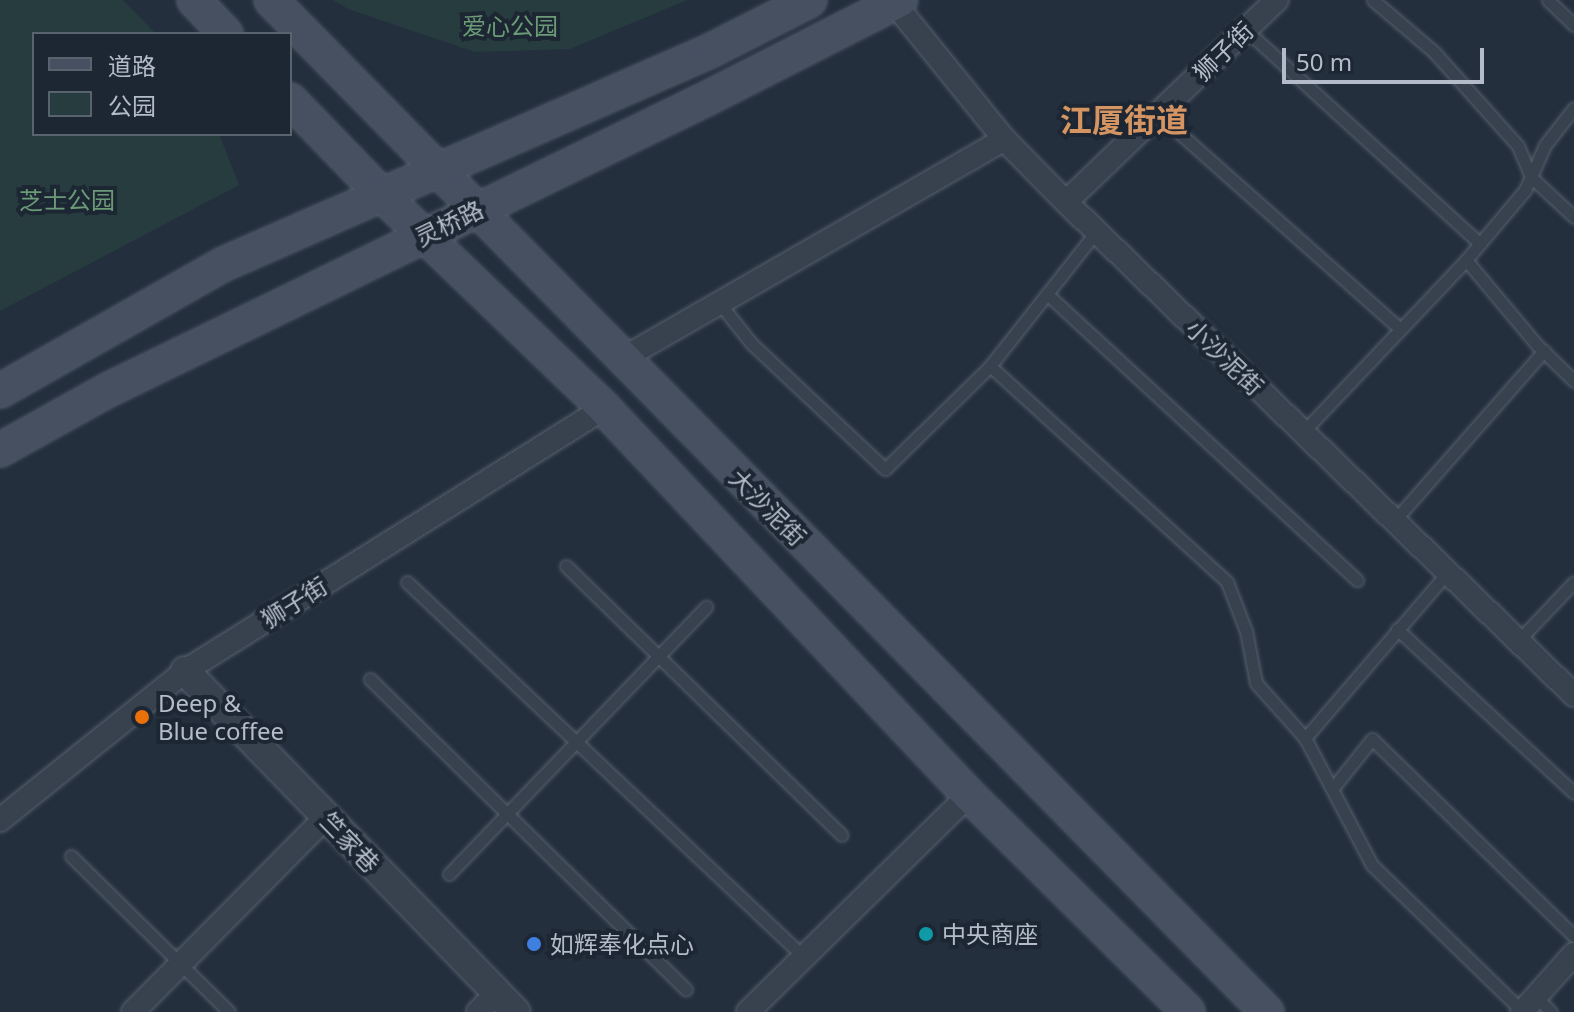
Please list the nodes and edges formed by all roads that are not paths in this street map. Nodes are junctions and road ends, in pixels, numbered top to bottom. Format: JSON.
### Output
{"nodes":[{"id":1,"x":194,"y":0,"type":"edge"},
{"id":2,"x":271,"y":0,"type":"edge"},
{"id":3,"x":810,"y":0,"type":"edge"},
{"id":4,"x":1277,"y":0,"type":"edge"},
{"id":5,"x":1373,"y":0,"type":"edge"},
{"id":6,"x":1548,"y":0,"type":"edge"},
{"id":7,"x":897,"y":2,"type":"edge"},
{"id":8,"x":1574,"y":25,"type":"edge"},
{"id":9,"x":1246,"y":30,"type":"junction"},
{"id":10,"x":224,"y":32,"type":"edge"},
{"id":11,"x":292,"y":102,"type":"edge"},
{"id":12,"x":1574,"y":108,"type":"edge"},
{"id":13,"x":1158,"y":114,"type":"junction"},
{"id":14,"x":1004,"y":139,"type":"junction"},
{"id":15,"x":436,"y":169,"type":"junction"},
{"id":16,"x":1531,"y":177,"type":"junction"},
{"id":17,"x":380,"y":193,"type":"junction"},
{"id":18,"x":1066,"y":202,"type":"junction"},
{"id":19,"x":476,"y":210,"type":"junction"},
{"id":20,"x":1574,"y":217,"type":"edge"},
{"id":21,"x":1096,"y":232,"type":"junction"},
{"id":22,"x":424,"y":236,"type":"junction"},
{"id":23,"x":1480,"y":244,"type":"junction"},
{"id":24,"x":1466,"y":260,"type":"junction"},
{"id":25,"x":1047,"y":294,"type":"junction"},
{"id":26,"x":721,"y":305,"type":"junction"},
{"id":27,"x":1400,"y":329,"type":"junction"},
{"id":28,"x":1544,"y":351,"type":"junction"},
{"id":29,"x":622,"y":359,"type":"junction"},
{"id":30,"x":990,"y":366,"type":"junction"},
{"id":31,"x":1574,"y":381,"type":"edge"},
{"id":32,"x":0,"y":391,"type":"edge"},
{"id":33,"x":604,"y":408,"type":"junction"},
{"id":34,"x":1302,"y":433,"type":"junction"},
{"id":35,"x":0,"y":450,"type":"edge"},
{"id":36,"x":1394,"y":521,"type":"junction"},
{"id":37,"x":566,"y":566,"type":"dead end"},
{"id":38,"x":1447,"y":573,"type":"junction"},
{"id":39,"x":1357,"y":580,"type":"dead end"},
{"id":40,"x":407,"y":582,"type":"dead end"},
{"id":41,"x":1574,"y":582,"type":"edge"},
{"id":42,"x":706,"y":607,"type":"dead end"},
{"id":43,"x":1397,"y":629,"type":"junction"},
{"id":44,"x":1518,"y":641,"type":"junction"},
{"id":45,"x":659,"y":656,"type":"junction"},
{"id":46,"x":185,"y":671,"type":"junction"},
{"id":47,"x":370,"y":679,"type":"dead end"},
{"id":48,"x":1574,"y":695,"type":"edge"},
{"id":49,"x":1305,"y":738,"type":"junction"},
{"id":50,"x":576,"y":742,"type":"junction"},
{"id":51,"x":1332,"y":789,"type":"junction"},
{"id":52,"x":1574,"y":793,"type":"edge"},
{"id":53,"x":969,"y":795,"type":"junction"},
{"id":54,"x":507,"y":813,"type":"junction"},
{"id":55,"x":326,"y":817,"type":"junction"},
{"id":56,"x":0,"y":820,"type":"edge"},
{"id":57,"x":842,"y":835,"type":"dead end"},
{"id":58,"x":71,"y":856,"type":"dead end"},
{"id":59,"x":449,"y":874,"type":"dead end"},
{"id":60,"x":1574,"y":936,"type":"edge"},
{"id":61,"x":1574,"y":954,"type":"edge"},
{"id":62,"x":804,"y":957,"type":"junction"},
{"id":63,"x":181,"y":965,"type":"junction"},
{"id":64,"x":686,"y":989,"type":"dead end"},
{"id":65,"x":497,"y":1006,"type":"edge"},
{"id":66,"x":1533,"y":1008,"type":"edge"},
{"id":67,"x":1183,"y":1010,"type":"edge"},
{"id":68,"x":133,"y":1012,"type":"edge"},
{"id":69,"x":229,"y":1012,"type":"edge"},
{"id":70,"x":748,"y":1012,"type":"edge"},
{"id":71,"x":1267,"y":1012,"type":"edge"}],
"edges":[{"from":1,"to":10,"type":"main road"},
{"from":2,"to":15,"type":"main road","name":"大沙泥街"},
{"from":3,"to":15,"type":"main road"},
{"from":4,"to":9,"type":"street","name":"狮子街"},
{"from":5,"to":16,"type":"lane"},
{"from":6,"to":8,"type":"lane"},
{"from":7,"to":14,"type":"street","name":"小沙泥街"},
{"from":7,"to":19,"type":"main road","name":"灵桥路"},
{"from":9,"to":13,"type":"street","name":"狮子街"},
{"from":9,"to":23,"type":"lane"},
{"from":11,"to":17,"type":"main road","name":"大沙泥街"},
{"from":12,"to":16,"type":"lane"},
{"from":13,"to":18,"type":"street","name":"狮子街"},
{"from":13,"to":27,"type":"lane"},
{"from":14,"to":18,"type":"street","name":"小沙泥街"},
{"from":14,"to":26,"type":"street"},
{"from":15,"to":17,"type":"main road"},
{"from":15,"to":19,"type":"main road","name":"大沙泥街"},
{"from":16,"to":20,"type":"lane"},
{"from":16,"to":23,"type":"lane"},
{"from":17,"to":22,"type":"main road","name":"大沙泥街"},
{"from":17,"to":32,"type":"main road"},
{"from":18,"to":21,"type":"street","name":"小沙泥街"},
{"from":19,"to":22,"type":"main road","name":"灵桥路"},
{"from":19,"to":29,"type":"main road","name":"大沙泥街"},
{"from":21,"to":25,"type":"lane"},
{"from":21,"to":34,"type":"street","name":"小沙泥街"},
{"from":22,"to":33,"type":"main road","name":"大沙泥街"},
{"from":22,"to":35,"type":"main road","name":"灵桥路"},
{"from":23,"to":24,"type":"lane"},
{"from":24,"to":27,"type":"lane"},
{"from":24,"to":28,"type":"lane"},
{"from":25,"to":30,"type":"lane"},
{"from":25,"to":39,"type":"lane"},
{"from":26,"to":29,"type":"street"},
{"from":26,"to":30,"type":"lane"},
{"from":27,"to":34,"type":"lane"},
{"from":28,"to":31,"type":"lane"},
{"from":28,"to":36,"type":"lane"},
{"from":29,"to":71,"type":"main road","name":"大沙泥街"},
{"from":30,"to":49,"type":"lane"},
{"from":33,"to":46,"type":"street","name":"狮子街"},
{"from":33,"to":53,"type":"main road","name":"大沙泥街"},
{"from":34,"to":36,"type":"street","name":"小沙泥街"},
{"from":36,"to":38,"type":"street","name":"小沙泥街"},
{"from":37,"to":45,"type":"lane"},
{"from":38,"to":43,"type":"lane"},
{"from":38,"to":44,"type":"street","name":"小沙泥街"},
{"from":40,"to":50,"type":"lane"},
{"from":41,"to":44,"type":"lane"},
{"from":42,"to":45,"type":"lane"},
{"from":43,"to":49,"type":"lane"},
{"from":43,"to":52,"type":"lane"},
{"from":44,"to":48,"type":"street","name":"小沙泥街"},
{"from":45,"to":50,"type":"lane"},
{"from":45,"to":57,"type":"lane"},
{"from":46,"to":55,"type":"street","name":"竺家巷"},
{"from":46,"to":56,"type":"street","name":"狮子街"},
{"from":47,"to":54,"type":"lane"},
{"from":49,"to":51,"type":"lane"},
{"from":50,"to":54,"type":"lane"},
{"from":50,"to":62,"type":"lane"},
{"from":51,"to":60,"type":"lane"},
{"from":51,"to":66,"type":"lane"},
{"from":53,"to":62,"type":"street"},
{"from":53,"to":67,"type":"main road","name":"大沙泥街"},
{"from":54,"to":59,"type":"lane"},
{"from":54,"to":64,"type":"lane"},
{"from":55,"to":63,"type":"street"},
{"from":55,"to":65,"type":"street","name":"竺家巷"},
{"from":58,"to":63,"type":"lane"},
{"from":61,"to":66,"type":"street"},
{"from":62,"to":70,"type":"street"},
{"from":63,"to":68,"type":"street"},
{"from":63,"to":69,"type":"lane"}]}
